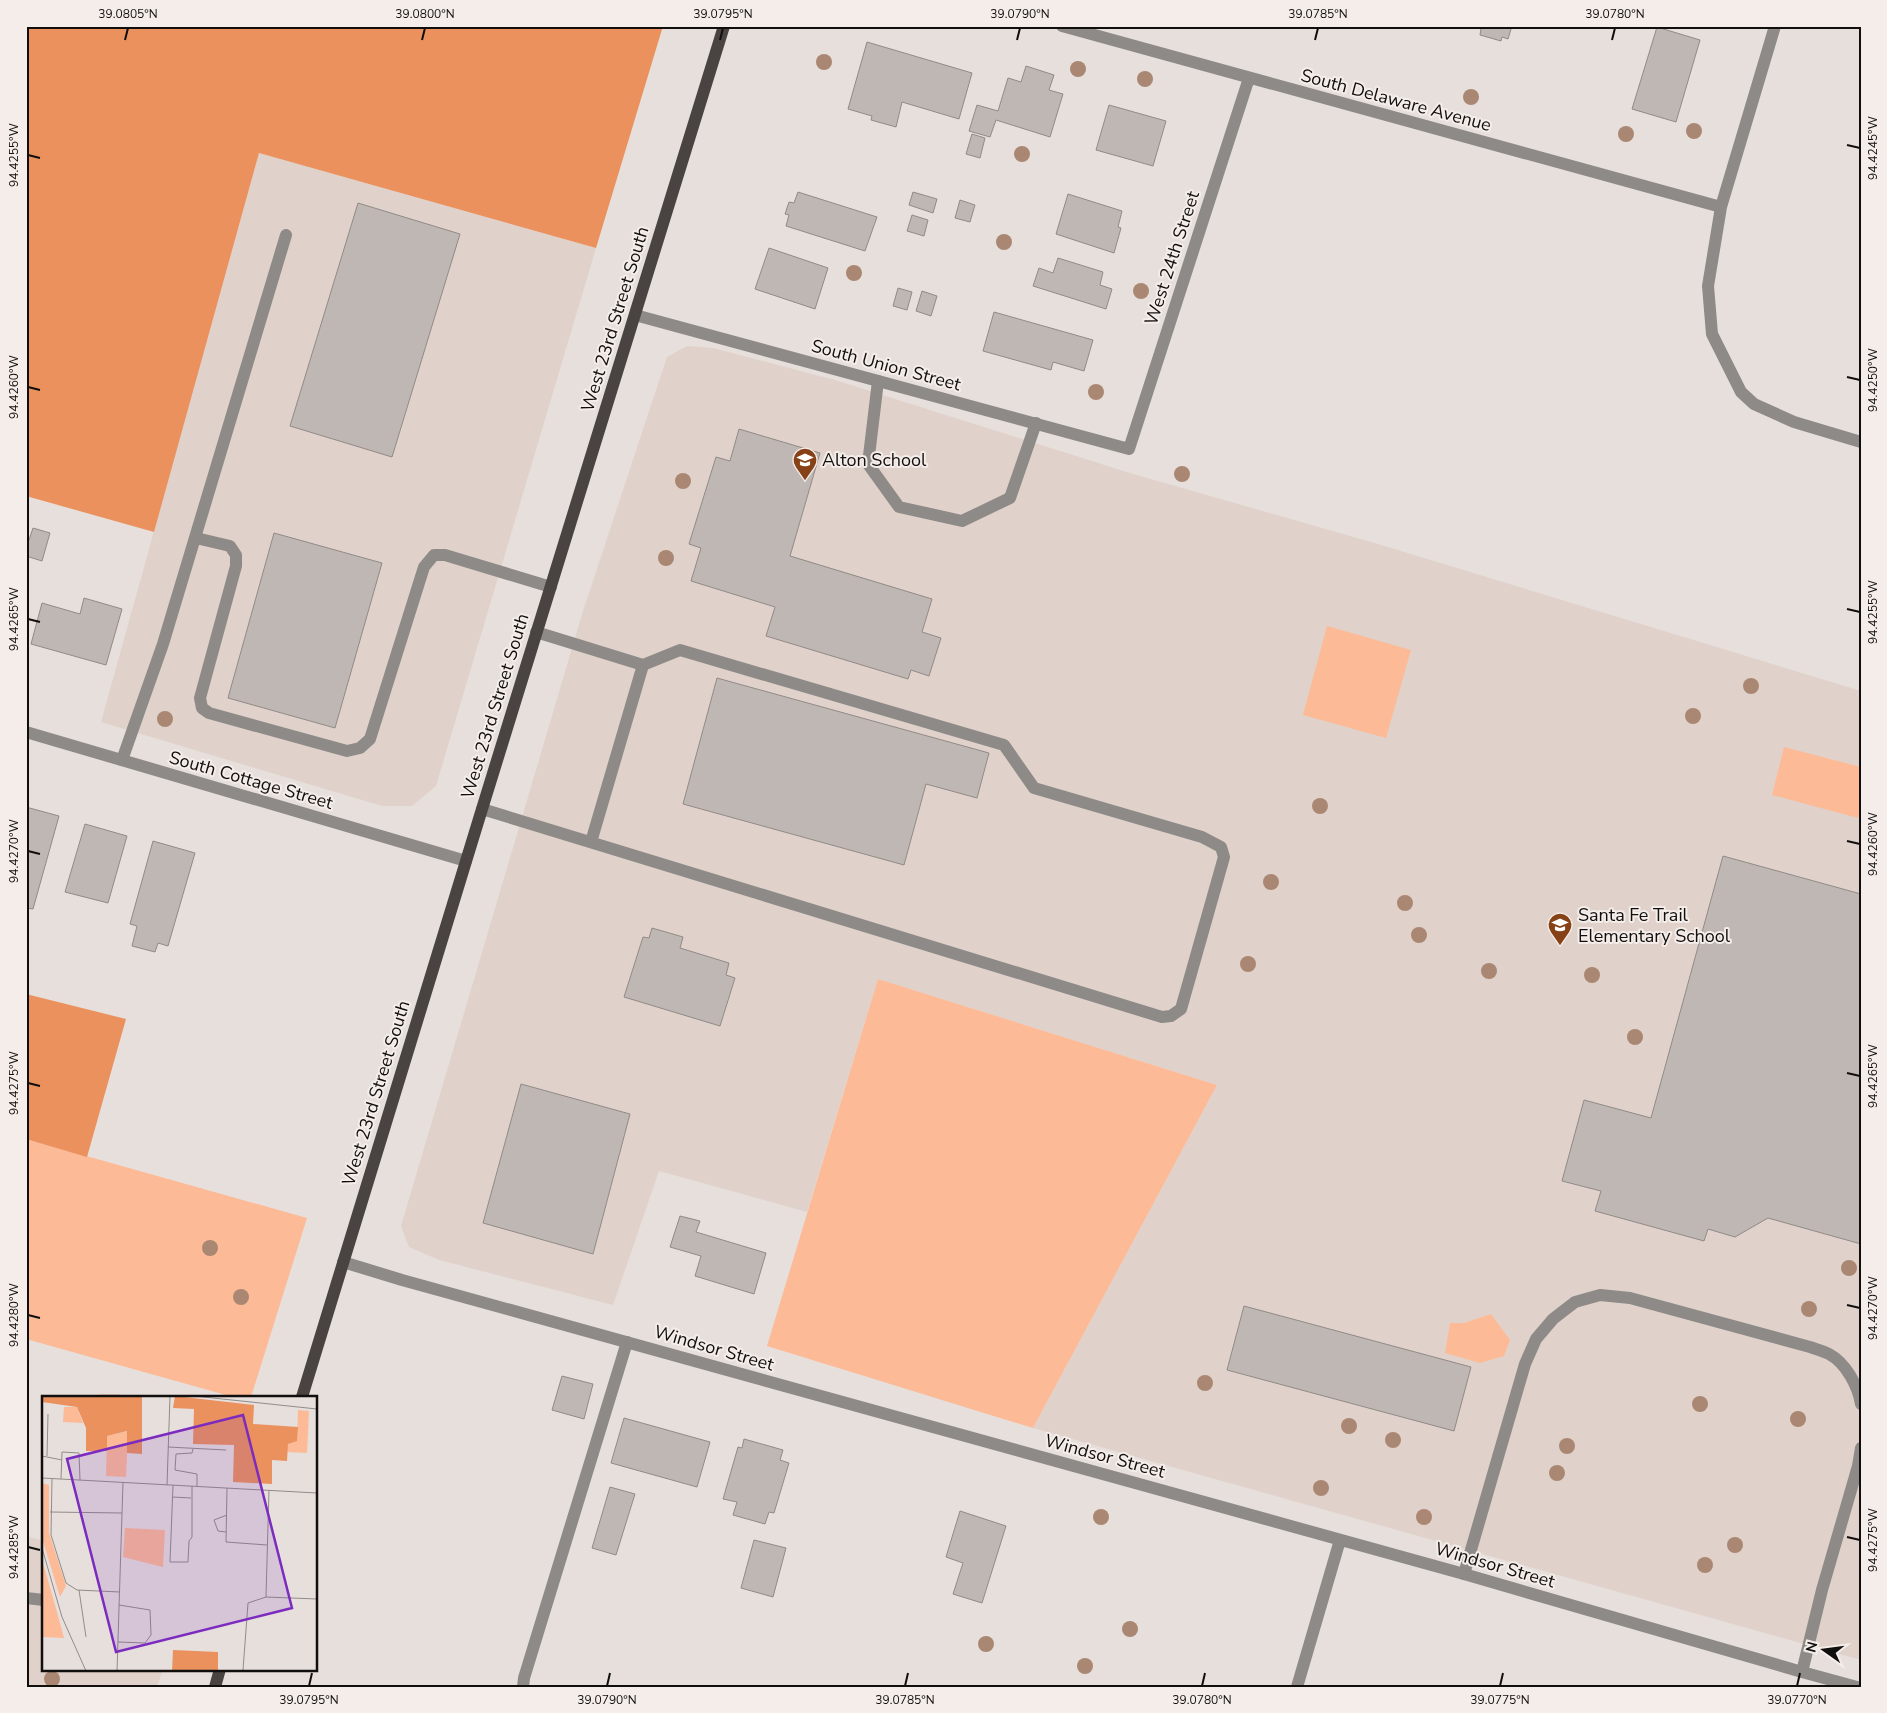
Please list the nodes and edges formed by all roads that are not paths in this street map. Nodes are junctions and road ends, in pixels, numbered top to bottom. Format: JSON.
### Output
{"nodes":[{"id":1,"x":724,"y":26,"type":"edge"},
{"id":2,"x":1062,"y":26,"type":"edge"},
{"id":3,"x":1776,"y":26,"type":"edge"},
{"id":4,"x":1249,"y":78,"type":"junction"},
{"id":5,"x":1721,"y":207,"type":"junction"},
{"id":6,"x":286,"y":235,"type":"dead end"},
{"id":7,"x":635,"y":314,"type":"junction"},
{"id":8,"x":878,"y":381,"type":"junction"},
{"id":9,"x":1036,"y":423,"type":"junction"},
{"id":10,"x":1861,"y":442,"type":"edge"},
{"id":11,"x":1129,"y":449,"type":"joint"},
{"id":12,"x":196,"y":538,"type":"junction"},
{"id":13,"x":551,"y":587,"type":"junction"},
{"id":14,"x":536,"y":632,"type":"junction"},
{"id":15,"x":643,"y":665,"type":"junction"},
{"id":16,"x":26,"y":732,"type":"edge"},
{"id":17,"x":122,"y":760,"type":"junction"},
{"id":18,"x":482,"y":809,"type":"junction"},
{"id":19,"x":591,"y":842,"type":"junction"},
{"id":20,"x":466,"y":861,"type":"junction"},
{"id":21,"x":342,"y":1262,"type":"junction"},
{"id":22,"x":627,"y":1342,"type":"junction"},
{"id":23,"x":302,"y":1396,"type":"edge"},
{"id":24,"x":1861,"y":1404,"type":"edge"},
{"id":25,"x":1861,"y":1448,"type":"edge"},
{"id":26,"x":1340,"y":1540,"type":"junction"},
{"id":27,"x":1464,"y":1574,"type":"junction"},
{"id":28,"x":26,"y":1598,"type":"edge"},
{"id":29,"x":42,"y":1600,"type":"edge"},
{"id":30,"x":220,"y":1670,"type":"edge"},
{"id":31,"x":1802,"y":1672,"type":"junction"},
{"id":32,"x":215,"y":1687,"type":"edge"},
{"id":33,"x":523,"y":1687,"type":"edge"},
{"id":34,"x":1298,"y":1687,"type":"edge"},
{"id":35,"x":1857,"y":1687,"type":"edge"}],
"edges":[{"from":1,"to":7,"type":"main road","name":"West 23rd Street South"},
{"from":2,"to":4,"type":"street","name":"South Delaware Avenue"},
{"from":3,"to":5,"type":"street"},
{"from":4,"to":5,"type":"street","name":"South Delaware Avenue"},
{"from":4,"to":11,"type":"street","name":"West 24th Street"},
{"from":5,"to":10,"type":"street"},
{"from":6,"to":12,"type":"street"},
{"from":7,"to":8,"type":"street","name":"South Union Street"},
{"from":7,"to":13,"type":"main road","name":"West 23rd Street South"},
{"from":8,"to":9,"type":"street","name":"South Union Street"},
{"from":8,"to":9,"type":"street"},
{"from":9,"to":11,"type":"street","name":"South Union Street"},
{"from":12,"to":13,"type":"street"},
{"from":12,"to":17,"type":"street"},
{"from":13,"to":14,"type":"main road","name":"West 23rd Street South"},
{"from":14,"to":15,"type":"street"},
{"from":14,"to":18,"type":"main road","name":"West 23rd Street South"},
{"from":15,"to":19,"type":"street"},
{"from":15,"to":19,"type":"street"},
{"from":16,"to":17,"type":"street","name":"South Cottage Street"},
{"from":17,"to":20,"type":"street","name":"South Cottage Street"},
{"from":18,"to":19,"type":"street"},
{"from":18,"to":20,"type":"main road","name":"West 23rd Street South"},
{"from":20,"to":21,"type":"main road","name":"West 23rd Street South"},
{"from":21,"to":22,"type":"street","name":"Windsor Street"},
{"from":21,"to":23,"type":"main road","name":"West 23rd Street South"},
{"from":22,"to":26,"type":"street","name":"Windsor Street"},
{"from":22,"to":33,"type":"street"},
{"from":24,"to":27,"type":"street"},
{"from":25,"to":31,"type":"street"},
{"from":26,"to":27,"type":"street","name":"Windsor Street"},
{"from":26,"to":34,"type":"street"},
{"from":27,"to":31,"type":"street","name":"Windsor Street"},
{"from":28,"to":29,"type":"street"},
{"from":30,"to":32,"type":"main road"},
{"from":31,"to":35,"type":"street","name":"Windsor Street"}]}
